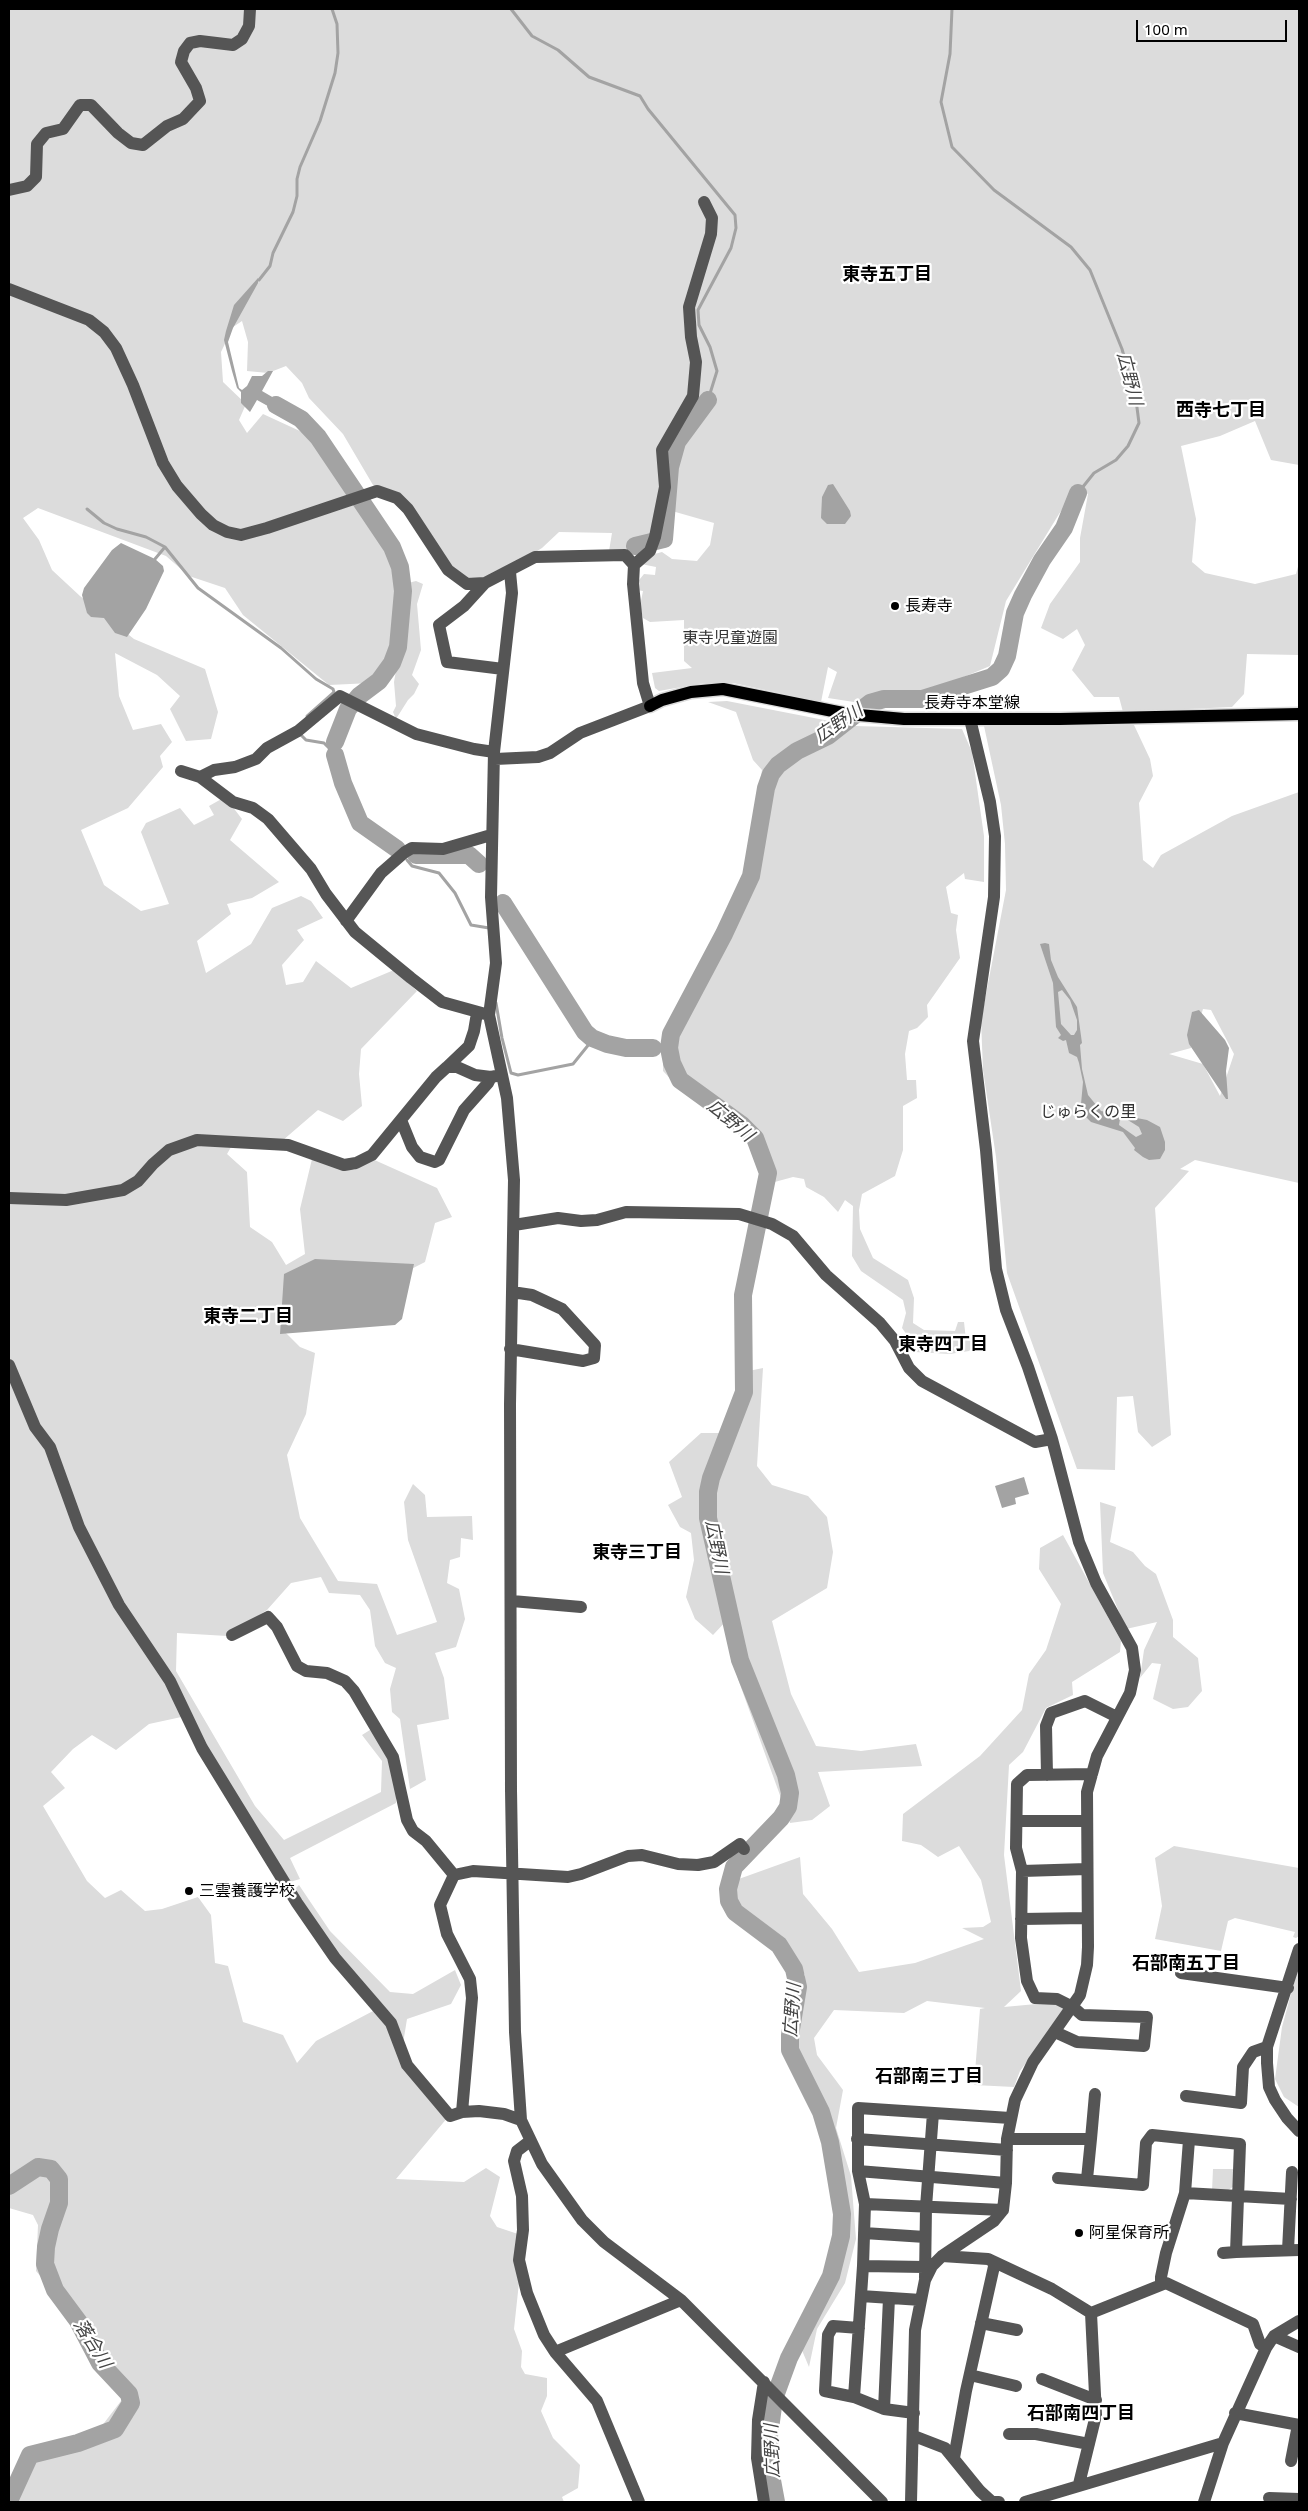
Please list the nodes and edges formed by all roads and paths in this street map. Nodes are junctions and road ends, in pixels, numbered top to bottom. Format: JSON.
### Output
{"nodes":[{"id":1,"x":250,"y":9,"type":"edge"},
{"id":2,"x":9,"y":190,"type":"edge"},
{"id":3,"x":704,"y":202,"type":"dead end"},
{"id":4,"x":9,"y":289,"type":"edge"},
{"id":5,"x":634,"y":565,"type":"junction"},
{"id":6,"x":510,"y":572,"type":"junction"},
{"id":7,"x":485,"y":583,"type":"junction"},
{"id":8,"x":503,"y":669,"type":"junction"},
{"id":9,"x":650,"y":706,"type":"junction"},
{"id":10,"x":1299,"y":714,"type":"edge"},
{"id":11,"x":970,"y":719,"type":"junction"},
{"id":12,"x":494,"y":755,"type":"junction"},
{"id":13,"x":181,"y":771,"type":"dead end"},
{"id":14,"x":200,"y":777,"type":"junction"},
{"id":15,"x":492,"y":835,"type":"junction"},
{"id":16,"x":346,"y":921,"type":"junction"},
{"id":17,"x":483,"y":1014,"type":"junction"},
{"id":18,"x":448,"y":1067,"type":"junction"},
{"id":19,"x":496,"y":1076,"type":"junction"},
{"id":20,"x":401,"y":1120,"type":"junction"},
{"id":21,"x":9,"y":1198,"type":"edge"},
{"id":22,"x":514,"y":1225,"type":"junction"},
{"id":23,"x":512,"y":1292,"type":"junction"},
{"id":24,"x":510,"y":1349,"type":"junction"},
{"id":25,"x":9,"y":1365,"type":"edge"},
{"id":26,"x":1052,"y":1439,"type":"junction"},
{"id":27,"x":512,"y":1601,"type":"junction"},
{"id":28,"x":581,"y":1606,"type":"dead end"},
{"id":29,"x":232,"y":1635,"type":"dead end"},
{"id":30,"x":1117,"y":1717,"type":"junction"},
{"id":31,"x":1047,"y":1774,"type":"junction"},
{"id":32,"x":1092,"y":1774,"type":"junction"},
{"id":33,"x":1017,"y":1821,"type":"junction"},
{"id":34,"x":1087,"y":1821,"type":"junction"},
{"id":35,"x":744,"y":1849,"type":"dead end"},
{"id":36,"x":1087,"y":1869,"type":"junction"},
{"id":37,"x":1022,"y":1871,"type":"junction"},
{"id":38,"x":513,"y":1873,"type":"junction"},
{"id":39,"x":454,"y":1875,"type":"junction"},
{"id":40,"x":1087,"y":1918,"type":"junction"},
{"id":41,"x":1021,"y":1919,"type":"junction"},
{"id":42,"x":1299,"y":1949,"type":"edge"},
{"id":43,"x":1181,"y":1973,"type":"dead end"},
{"id":44,"x":1288,"y":1988,"type":"junction"},
{"id":45,"x":1073,"y":2007,"type":"junction"},
{"id":46,"x":1055,"y":2032,"type":"junction"},
{"id":47,"x":1267,"y":2047,"type":"junction"},
{"id":48,"x":1095,"y":2094,"type":"dead end"},
{"id":49,"x":1186,"y":2096,"type":"dead end"},
{"id":50,"x":462,"y":2112,"type":"junction"},
{"id":51,"x":933,"y":2113,"type":"junction"},
{"id":52,"x":1010,"y":2118,"type":"junction"},
{"id":53,"x":521,"y":2120,"type":"junction"},
{"id":54,"x":1299,"y":2131,"type":"edge"},
{"id":55,"x":857,"y":2139,"type":"junction"},
{"id":56,"x":1091,"y":2139,"type":"junction"},
{"id":57,"x":1189,"y":2140,"type":"junction"},
{"id":58,"x":530,"y":2141,"type":"junction"},
{"id":59,"x":930,"y":2144,"type":"junction"},
{"id":60,"x":1007,"y":2145,"type":"junction"},
{"id":61,"x":858,"y":2171,"type":"junction"},
{"id":62,"x":1292,"y":2172,"type":"dead end"},
{"id":63,"x":928,"y":2175,"type":"junction"},
{"id":64,"x":1058,"y":2178,"type":"dead end"},
{"id":65,"x":1087,"y":2179,"type":"junction"},
{"id":66,"x":1006,"y":2182,"type":"junction"},
{"id":67,"x":1185,"y":2193,"type":"junction"},
{"id":68,"x":1238,"y":2197,"type":"junction"},
{"id":69,"x":1291,"y":2199,"type":"junction"},
{"id":70,"x":865,"y":2204,"type":"junction"},
{"id":71,"x":926,"y":2207,"type":"junction"},
{"id":72,"x":1003,"y":2210,"type":"junction"},
{"id":73,"x":864,"y":2233,"type":"junction"},
{"id":74,"x":925,"y":2237,"type":"junction"},
{"id":75,"x":1294,"y":2250,"type":"edge"},
{"id":76,"x":1236,"y":2252,"type":"junction"},
{"id":77,"x":1223,"y":2253,"type":"dead end"},
{"id":78,"x":942,"y":2256,"type":"junction"},
{"id":79,"x":995,"y":2262,"type":"junction"},
{"id":80,"x":863,"y":2266,"type":"junction"},
{"id":81,"x":925,"y":2274,"type":"junction"},
{"id":82,"x":1161,"y":2284,"type":"junction"},
{"id":83,"x":861,"y":2296,"type":"junction"},
{"id":84,"x":889,"y":2298,"type":"junction"},
{"id":85,"x":681,"y":2300,"type":"junction"},
{"id":86,"x":921,"y":2300,"type":"junction"},
{"id":87,"x":1091,"y":2313,"type":"junction"},
{"id":88,"x":1299,"y":2321,"type":"edge"},
{"id":89,"x":981,"y":2323,"type":"junction"},
{"id":90,"x":859,"y":2328,"type":"junction"},
{"id":91,"x":1017,"y":2330,"type":"dead end"},
{"id":92,"x":1274,"y":2336,"type":"junction"},
{"id":93,"x":1299,"y":2347,"type":"edge"},
{"id":94,"x":1266,"y":2348,"type":"junction"},
{"id":95,"x":555,"y":2352,"type":"junction"},
{"id":96,"x":970,"y":2375,"type":"junction"},
{"id":97,"x":1042,"y":2379,"type":"dead end"},
{"id":98,"x":767,"y":2384,"type":"junction"},
{"id":99,"x":1016,"y":2386,"type":"dead end"},
{"id":100,"x":854,"y":2397,"type":"junction"},
{"id":101,"x":1096,"y":2400,"type":"junction"},
{"id":102,"x":884,"y":2409,"type":"junction"},
{"id":103,"x":914,"y":2413,"type":"junction"},
{"id":104,"x":1235,"y":2413,"type":"junction"},
{"id":105,"x":1299,"y":2425,"type":"edge"},
{"id":106,"x":1009,"y":2434,"type":"dead end"},
{"id":107,"x":914,"y":2436,"type":"junction"},
{"id":108,"x":1223,"y":2443,"type":"junction"},
{"id":109,"x":1089,"y":2444,"type":"junction"},
{"id":110,"x":954,"y":2458,"type":"junction"},
{"id":111,"x":1291,"y":2461,"type":"dead end"},
{"id":112,"x":1080,"y":2484,"type":"junction"},
{"id":113,"x":1057,"y":2498,"type":"edge"},
{"id":114,"x":1269,"y":2498,"type":"dead end"},
{"id":115,"x":1299,"y":2500,"type":"edge"},
{"id":116,"x":639,"y":2502,"type":"edge"},
{"id":117,"x":764,"y":2502,"type":"edge"},
{"id":118,"x":882,"y":2502,"type":"edge"},
{"id":119,"x":911,"y":2502,"type":"edge"},
{"id":120,"x":998,"y":2502,"type":"edge"},
{"id":121,"x":1025,"y":2502,"type":"edge"},
{"id":122,"x":1204,"y":2502,"type":"edge"}],
"edges":[{"from":1,"to":2,"type":"street"},
{"from":3,"to":5,"type":"street"},
{"from":4,"to":7,"type":"street"},
{"from":5,"to":6,"type":"street"},
{"from":5,"to":9,"type":"street"},
{"from":6,"to":7,"type":"street"},
{"from":6,"to":8,"type":"street"},
{"from":7,"to":8,"type":"street"},
{"from":8,"to":12,"type":"street"},
{"from":9,"to":11,"type":"main road","name":"長寿寺本堂線"},
{"from":9,"to":12,"type":"street"},
{"from":10,"to":11,"type":"main road","name":"長寿寺本堂線"},
{"from":11,"to":26,"type":"street"},
{"from":12,"to":14,"type":"street"},
{"from":12,"to":15,"type":"street"},
{"from":13,"to":14,"type":"street"},
{"from":14,"to":16,"type":"street"},
{"from":15,"to":16,"type":"street"},
{"from":15,"to":17,"type":"street"},
{"from":16,"to":17,"type":"street"},
{"from":17,"to":18,"type":"street"},
{"from":17,"to":19,"type":"street"},
{"from":18,"to":19,"type":"street"},
{"from":18,"to":20,"type":"street"},
{"from":19,"to":20,"type":"street"},
{"from":19,"to":22,"type":"street"},
{"from":20,"to":21,"type":"street"},
{"from":22,"to":23,"type":"street"},
{"from":22,"to":26,"type":"street"},
{"from":23,"to":24,"type":"street"},
{"from":23,"to":24,"type":"street"},
{"from":24,"to":27,"type":"street"},
{"from":25,"to":50,"type":"street"},
{"from":26,"to":30,"type":"street"},
{"from":27,"to":28,"type":"street"},
{"from":27,"to":38,"type":"street"},
{"from":29,"to":39,"type":"street"},
{"from":30,"to":31,"type":"street"},
{"from":30,"to":32,"type":"street"},
{"from":31,"to":32,"type":"street"},
{"from":31,"to":33,"type":"street"},
{"from":32,"to":34,"type":"street"},
{"from":33,"to":34,"type":"street"},
{"from":33,"to":37,"type":"street"},
{"from":34,"to":36,"type":"street"},
{"from":35,"to":38,"type":"street"},
{"from":36,"to":37,"type":"street"},
{"from":36,"to":40,"type":"street"},
{"from":37,"to":41,"type":"street"},
{"from":38,"to":39,"type":"street"},
{"from":38,"to":53,"type":"street"},
{"from":39,"to":50,"type":"street"},
{"from":40,"to":41,"type":"street"},
{"from":40,"to":45,"type":"street"},
{"from":41,"to":45,"type":"street"},
{"from":42,"to":44,"type":"street"},
{"from":43,"to":44,"type":"street"},
{"from":44,"to":47,"type":"street"},
{"from":45,"to":46,"type":"street"},
{"from":45,"to":46,"type":"street"},
{"from":46,"to":52,"type":"street"},
{"from":47,"to":49,"type":"street"},
{"from":47,"to":54,"type":"street"},
{"from":48,"to":56,"type":"street"},
{"from":50,"to":53,"type":"street"},
{"from":51,"to":52,"type":"street"},
{"from":51,"to":55,"type":"street"},
{"from":51,"to":59,"type":"street"},
{"from":52,"to":60,"type":"street"},
{"from":53,"to":58,"type":"street"},
{"from":55,"to":59,"type":"street"},
{"from":55,"to":61,"type":"street"},
{"from":56,"to":60,"type":"street"},
{"from":56,"to":65,"type":"street"},
{"from":57,"to":65,"type":"street"},
{"from":57,"to":67,"type":"street"},
{"from":57,"to":68,"type":"street"},
{"from":58,"to":85,"type":"street"},
{"from":58,"to":95,"type":"street"},
{"from":59,"to":60,"type":"street"},
{"from":59,"to":63,"type":"street"},
{"from":60,"to":66,"type":"street"},
{"from":61,"to":63,"type":"street"},
{"from":61,"to":70,"type":"street"},
{"from":62,"to":69,"type":"street"},
{"from":63,"to":66,"type":"street"},
{"from":63,"to":71,"type":"street"},
{"from":64,"to":65,"type":"street"},
{"from":66,"to":72,"type":"street"},
{"from":67,"to":68,"type":"street"},
{"from":67,"to":82,"type":"street"},
{"from":68,"to":69,"type":"street"},
{"from":68,"to":76,"type":"street"},
{"from":69,"to":75,"type":"street"},
{"from":70,"to":71,"type":"street"},
{"from":70,"to":73,"type":"street"},
{"from":71,"to":72,"type":"street"},
{"from":71,"to":74,"type":"street"},
{"from":72,"to":78,"type":"street"},
{"from":73,"to":74,"type":"street"},
{"from":73,"to":80,"type":"street"},
{"from":74,"to":81,"type":"street"},
{"from":75,"to":76,"type":"street"},
{"from":76,"to":77,"type":"street"},
{"from":78,"to":79,"type":"street"},
{"from":78,"to":81,"type":"street"},
{"from":79,"to":87,"type":"street"},
{"from":79,"to":89,"type":"street"},
{"from":80,"to":81,"type":"street"},
{"from":80,"to":83,"type":"street"},
{"from":81,"to":86,"type":"street"},
{"from":82,"to":87,"type":"street"},
{"from":82,"to":94,"type":"street"},
{"from":83,"to":84,"type":"street"},
{"from":83,"to":90,"type":"street"},
{"from":84,"to":86,"type":"street"},
{"from":84,"to":102,"type":"street"},
{"from":85,"to":95,"type":"street"},
{"from":85,"to":98,"type":"street"},
{"from":86,"to":103,"type":"street"},
{"from":87,"to":101,"type":"street"},
{"from":88,"to":92,"type":"street"},
{"from":89,"to":91,"type":"street"},
{"from":89,"to":96,"type":"street"},
{"from":90,"to":100,"type":"street"},
{"from":90,"to":100,"type":"street"},
{"from":92,"to":93,"type":"street"},
{"from":92,"to":94,"type":"street"},
{"from":94,"to":104,"type":"street"},
{"from":95,"to":116,"type":"street"},
{"from":96,"to":99,"type":"street"},
{"from":96,"to":110,"type":"street"},
{"from":97,"to":101,"type":"street"},
{"from":98,"to":117,"type":"street"},
{"from":98,"to":118,"type":"street"},
{"from":100,"to":102,"type":"street"},
{"from":101,"to":109,"type":"street"},
{"from":102,"to":103,"type":"street"},
{"from":103,"to":107,"type":"street"},
{"from":104,"to":105,"type":"street"},
{"from":104,"to":108,"type":"street"},
{"from":105,"to":111,"type":"street"},
{"from":106,"to":109,"type":"street"},
{"from":107,"to":110,"type":"street"},
{"from":107,"to":119,"type":"street"},
{"from":108,"to":112,"type":"street"},
{"from":108,"to":122,"type":"street"},
{"from":109,"to":112,"type":"street"},
{"from":110,"to":120,"type":"street"},
{"from":112,"to":113,"type":"street"},
{"from":113,"to":121,"type":"street"},
{"from":114,"to":115,"type":"street"}]}
